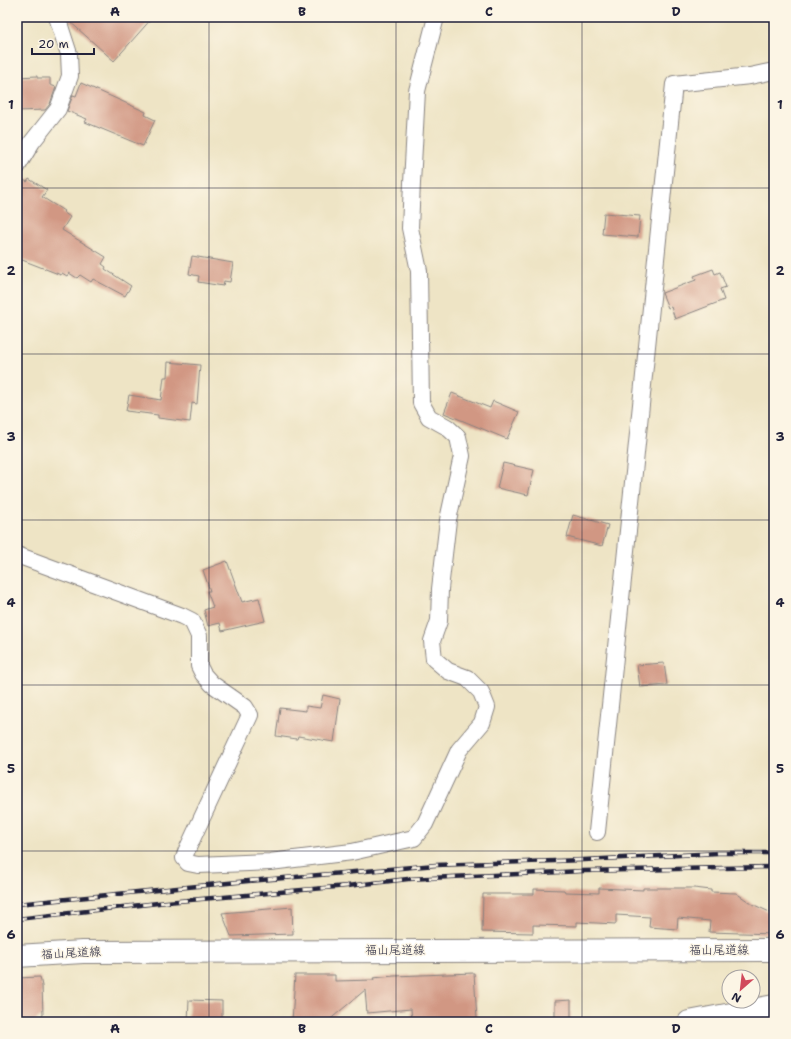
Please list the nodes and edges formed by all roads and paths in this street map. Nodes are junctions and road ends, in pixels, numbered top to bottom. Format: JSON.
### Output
{"nodes":[{"id":1,"x":57,"y":17,"type":"edge"},
{"id":2,"x":436,"y":17,"type":"edge"},
{"id":3,"x":774,"y":71,"type":"edge"},
{"id":4,"x":25,"y":140,"type":"edge"},
{"id":5,"x":17,"y":166,"type":"edge"},
{"id":6,"x":17,"y":555,"type":"edge"},
{"id":7,"x":597,"y":832,"type":"dead end"},
{"id":8,"x":774,"y":950,"type":"edge"},
{"id":9,"x":17,"y":956,"type":"edge"},
{"id":10,"x":772,"y":1008,"type":"edge"},
{"id":11,"x":688,"y":1022,"type":"edge"}],
"edges":[{"from":1,"to":4,"type":"street"},
{"from":2,"to":6,"type":"street"},
{"from":3,"to":7,"type":"street"},
{"from":4,"to":5,"type":"street"},
{"from":8,"to":9,"type":"main road","name":"福山尾道線"},
{"from":10,"to":11,"type":"main road"}]}
